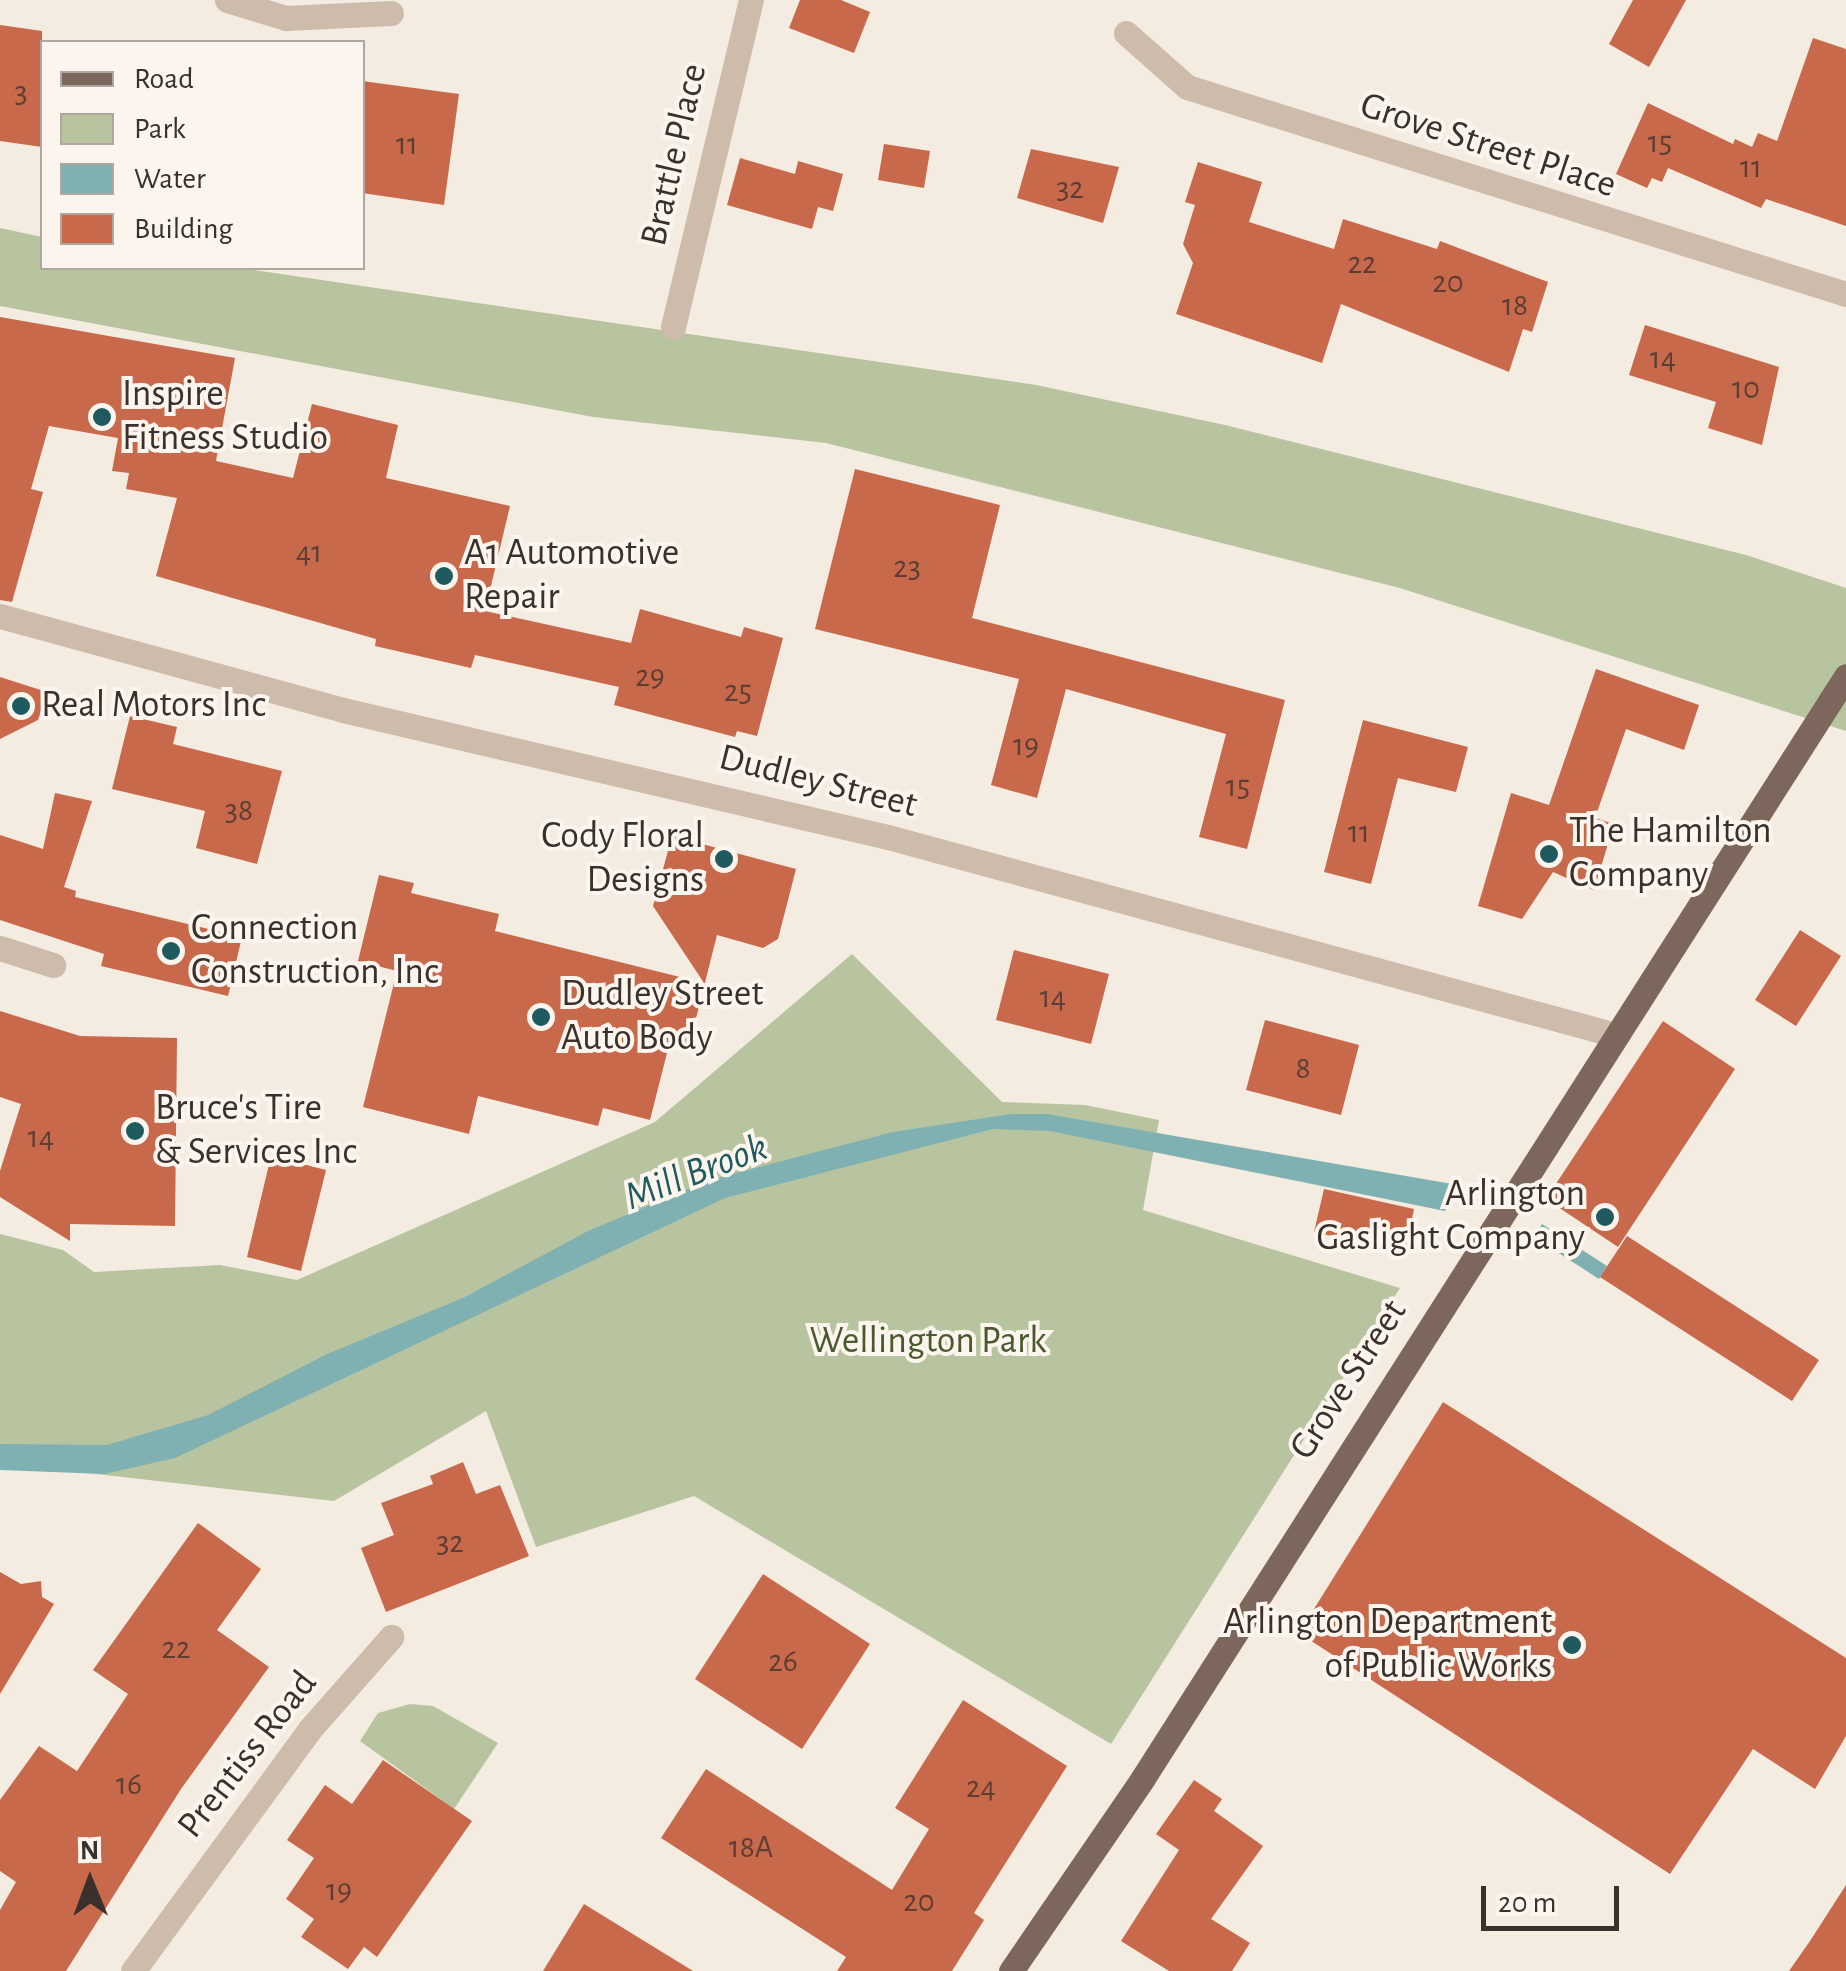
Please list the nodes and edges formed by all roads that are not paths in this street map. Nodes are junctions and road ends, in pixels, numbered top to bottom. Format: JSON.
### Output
{"nodes":[{"id":1,"x":227,"y":0,"type":"edge"},
{"id":2,"x":751,"y":0,"type":"edge"},
{"id":3,"x":391,"y":13,"type":"dead end"},
{"id":4,"x":1126,"y":33,"type":"dead end"},
{"id":5,"x":1846,"y":294,"type":"edge"},
{"id":6,"x":673,"y":327,"type":"dead end"},
{"id":7,"x":0,"y":616,"type":"edge"},
{"id":8,"x":1846,"y":676,"type":"edge"},
{"id":9,"x":0,"y":948,"type":"edge"},
{"id":10,"x":54,"y":964,"type":"dead end"},
{"id":11,"x":1616,"y":1034,"type":"junction"},
{"id":12,"x":392,"y":1637,"type":"dead end"},
{"id":13,"x":133,"y":1971,"type":"edge"},
{"id":14,"x":1011,"y":1971,"type":"edge"}],
"edges":[{"from":1,"to":3,"type":"street"},
{"from":2,"to":6,"type":"street","name":"Brattle Place"},
{"from":4,"to":5,"type":"street","name":"Grove Street Place"},
{"from":7,"to":11,"type":"street","name":"Dudley Street"},
{"from":8,"to":11,"type":"main road","name":"Grove Street"},
{"from":9,"to":10,"type":"street"},
{"from":11,"to":14,"type":"main road","name":"Grove Street"},
{"from":12,"to":13,"type":"street","name":"Prentiss Road"}]}
